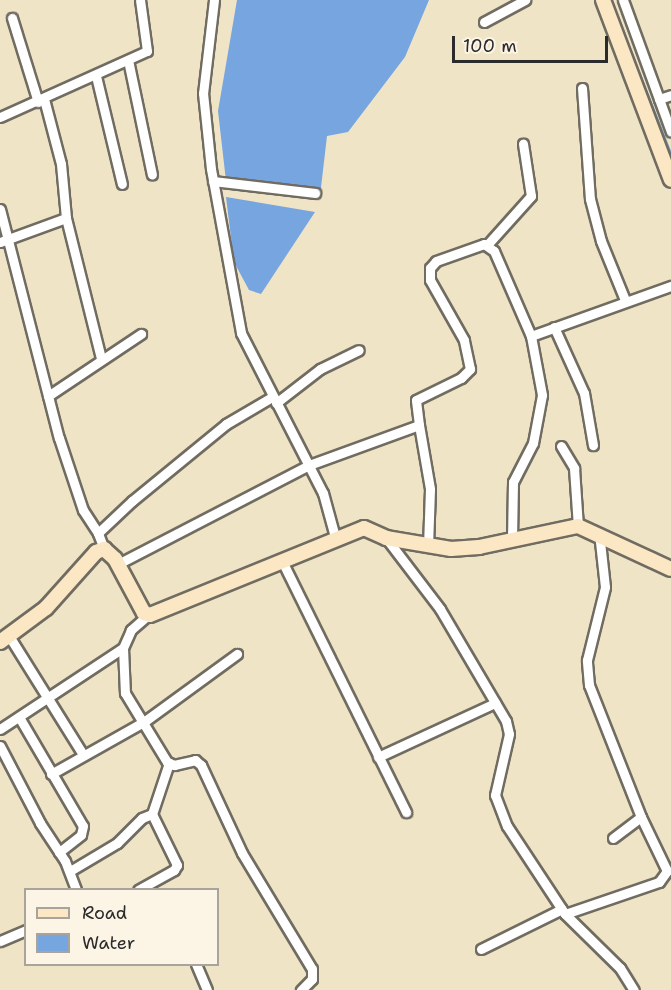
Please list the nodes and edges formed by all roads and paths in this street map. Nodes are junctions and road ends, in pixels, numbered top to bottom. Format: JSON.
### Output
{"nodes":[{"id":1,"x":140,"y":0,"type":"edge"},
{"id":2,"x":214,"y":0,"type":"edge"},
{"id":3,"x":525,"y":0,"type":"edge"},
{"id":4,"x":603,"y":0,"type":"edge"},
{"id":5,"x":623,"y":0,"type":"edge"},
{"id":6,"x":12,"y":18,"type":"dead end"},
{"id":7,"x":484,"y":22,"type":"dead end"},
{"id":8,"x":128,"y":60,"type":"junction"},
{"id":9,"x":96,"y":76,"type":"junction"},
{"id":10,"x":582,"y":88,"type":"dead end"},
{"id":11,"x":671,"y":95,"type":"edge"},
{"id":12,"x":659,"y":99,"type":"junction"},
{"id":13,"x":40,"y":101,"type":"junction"},
{"id":14,"x":0,"y":117,"type":"edge"},
{"id":15,"x":671,"y":132,"type":"edge"},
{"id":16,"x":523,"y":144,"type":"dead end"},
{"id":17,"x":152,"y":175,"type":"dead end"},
{"id":18,"x":671,"y":180,"type":"edge"},
{"id":19,"x":213,"y":181,"type":"junction"},
{"id":20,"x":122,"y":184,"type":"dead end"},
{"id":21,"x":315,"y":193,"type":"dead end"},
{"id":22,"x":0,"y":209,"type":"edge"},
{"id":23,"x":66,"y":218,"type":"junction"},
{"id":24,"x":4,"y":240,"type":"edge"},
{"id":25,"x":487,"y":245,"type":"junction"},
{"id":26,"x":671,"y":286,"type":"edge"},
{"id":27,"x":626,"y":300,"type":"junction"},
{"id":28,"x":554,"y":327,"type":"junction"},
{"id":29,"x":141,"y":334,"type":"dead end"},
{"id":30,"x":531,"y":336,"type":"junction"},
{"id":31,"x":359,"y":350,"type":"dead end"},
{"id":32,"x":101,"y":358,"type":"junction"},
{"id":33,"x":48,"y":396,"type":"junction"},
{"id":34,"x":274,"y":400,"type":"junction"},
{"id":35,"x":419,"y":425,"type":"junction"},
{"id":36,"x":593,"y":445,"type":"dead end"},
{"id":37,"x":561,"y":446,"type":"dead end"},
{"id":38,"x":309,"y":465,"type":"junction"},
{"id":39,"x":578,"y":526,"type":"junction"},
{"id":40,"x":98,"y":533,"type":"junction"},
{"id":41,"x":598,"y":533,"type":"junction"},
{"id":42,"x":335,"y":537,"type":"junction"},
{"id":43,"x":386,"y":538,"type":"junction"},
{"id":44,"x":512,"y":539,"type":"junction"},
{"id":45,"x":428,"y":545,"type":"junction"},
{"id":46,"x":104,"y":549,"type":"junction"},
{"id":47,"x":283,"y":563,"type":"junction"},
{"id":48,"x":118,"y":564,"type":"junction"},
{"id":49,"x":671,"y":569,"type":"edge"},
{"id":50,"x":148,"y":615,"type":"junction"},
{"id":51,"x":5,"y":639,"type":"edge"},
{"id":52,"x":123,"y":648,"type":"junction"},
{"id":53,"x":237,"y":654,"type":"dead end"},
{"id":54,"x":46,"y":697,"type":"junction"},
{"id":55,"x":495,"y":704,"type":"junction"},
{"id":56,"x":19,"y":717,"type":"junction"},
{"id":57,"x":145,"y":721,"type":"junction"},
{"id":58,"x":0,"y":729,"type":"edge"},
{"id":59,"x":0,"y":746,"type":"edge"},
{"id":60,"x":82,"y":753,"type":"junction"},
{"id":61,"x":378,"y":757,"type":"junction"},
{"id":62,"x":169,"y":763,"type":"junction"},
{"id":63,"x":51,"y":774,"type":"junction"},
{"id":64,"x":406,"y":812,"type":"dead end"},
{"id":65,"x":152,"y":814,"type":"junction"},
{"id":66,"x":641,"y":818,"type":"junction"},
{"id":67,"x":613,"y":838,"type":"dead end"},
{"id":68,"x":59,"y":852,"type":"junction"},
{"id":69,"x":70,"y":872,"type":"junction"},
{"id":70,"x":75,"y":888,"type":"edge"},
{"id":71,"x":141,"y":888,"type":"edge"},
{"id":72,"x":563,"y":912,"type":"junction"},
{"id":73,"x":24,"y":931,"type":"edge"},
{"id":74,"x":0,"y":941,"type":"edge"},
{"id":75,"x":481,"y":949,"type":"dead end"},
{"id":76,"x":197,"y":966,"type":"edge"},
{"id":77,"x":207,"y":990,"type":"edge"},
{"id":78,"x":301,"y":990,"type":"edge"},
{"id":79,"x":634,"y":990,"type":"edge"}],
"edges":[{"from":1,"to":8,"type":"street"},
{"from":2,"to":19,"type":"street"},
{"from":3,"to":7,"type":"street"},
{"from":4,"to":18,"type":"street"},
{"from":5,"to":12,"type":"street"},
{"from":6,"to":13,"type":"street"},
{"from":8,"to":9,"type":"street"},
{"from":8,"to":17,"type":"street"},
{"from":9,"to":13,"type":"street"},
{"from":9,"to":20,"type":"street"},
{"from":10,"to":27,"type":"street"},
{"from":11,"to":12,"type":"street"},
{"from":12,"to":15,"type":"street"},
{"from":13,"to":14,"type":"street"},
{"from":13,"to":23,"type":"street"},
{"from":16,"to":25,"type":"street"},
{"from":19,"to":21,"type":"street"},
{"from":19,"to":34,"type":"street"},
{"from":22,"to":24,"type":"street"},
{"from":23,"to":24,"type":"street"},
{"from":23,"to":32,"type":"street"},
{"from":24,"to":33,"type":"street"},
{"from":25,"to":30,"type":"street"},
{"from":25,"to":35,"type":"street"},
{"from":26,"to":27,"type":"street"},
{"from":27,"to":28,"type":"street"},
{"from":28,"to":30,"type":"street"},
{"from":28,"to":36,"type":"street"},
{"from":29,"to":32,"type":"street"},
{"from":30,"to":44,"type":"street"},
{"from":31,"to":34,"type":"street"},
{"from":32,"to":33,"type":"street"},
{"from":33,"to":40,"type":"street"},
{"from":34,"to":38,"type":"street"},
{"from":34,"to":40,"type":"street"},
{"from":35,"to":38,"type":"street"},
{"from":35,"to":45,"type":"street"},
{"from":37,"to":39,"type":"street"},
{"from":38,"to":42,"type":"street"},
{"from":38,"to":48,"type":"street"},
{"from":39,"to":41,"type":"street"},
{"from":39,"to":44,"type":"street"},
{"from":40,"to":46,"type":"street"},
{"from":41,"to":49,"type":"street"},
{"from":41,"to":66,"type":"street"},
{"from":42,"to":43,"type":"street"},
{"from":42,"to":47,"type":"street"},
{"from":43,"to":45,"type":"street"},
{"from":43,"to":55,"type":"street"},
{"from":44,"to":45,"type":"street"},
{"from":46,"to":48,"type":"street"},
{"from":46,"to":51,"type":"street"},
{"from":47,"to":50,"type":"street"},
{"from":47,"to":61,"type":"street"},
{"from":48,"to":50,"type":"street"},
{"from":50,"to":52,"type":"street"},
{"from":51,"to":54,"type":"street"},
{"from":52,"to":54,"type":"street"},
{"from":52,"to":57,"type":"street"},
{"from":53,"to":57,"type":"street"},
{"from":54,"to":56,"type":"street"},
{"from":54,"to":60,"type":"street"},
{"from":55,"to":61,"type":"street"},
{"from":55,"to":72,"type":"street"},
{"from":56,"to":58,"type":"street"},
{"from":56,"to":63,"type":"street"},
{"from":57,"to":60,"type":"street"},
{"from":57,"to":62,"type":"street"},
{"from":59,"to":68,"type":"street"},
{"from":60,"to":63,"type":"street"},
{"from":61,"to":64,"type":"street"},
{"from":62,"to":65,"type":"street"},
{"from":62,"to":78,"type":"street"},
{"from":63,"to":68,"type":"street"},
{"from":65,"to":69,"type":"street"},
{"from":65,"to":71,"type":"street"},
{"from":66,"to":67,"type":"street"},
{"from":66,"to":72,"type":"street"},
{"from":68,"to":69,"type":"street"},
{"from":69,"to":70,"type":"street"},
{"from":72,"to":75,"type":"street"},
{"from":72,"to":79,"type":"street"},
{"from":73,"to":74,"type":"street"},
{"from":76,"to":77,"type":"street"}]}
